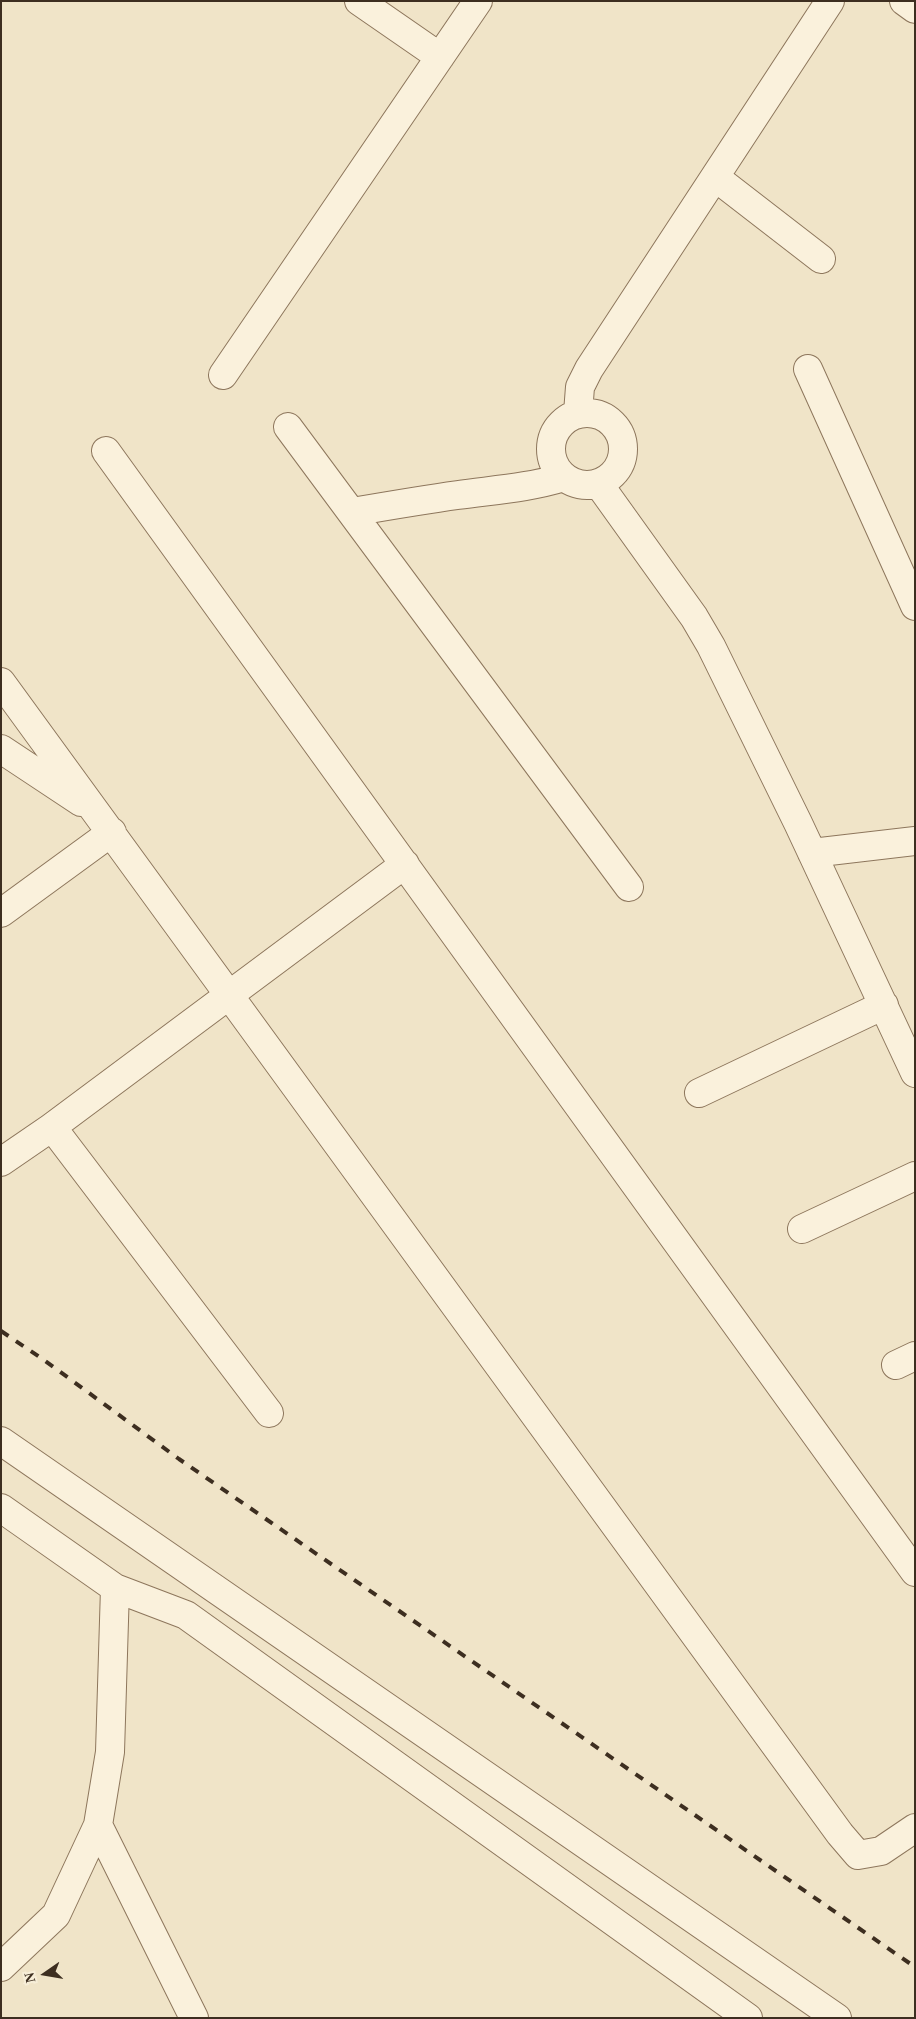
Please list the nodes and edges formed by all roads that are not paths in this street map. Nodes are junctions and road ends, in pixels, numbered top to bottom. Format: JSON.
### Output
{"nodes":[{"id":1,"x":359,"y":1,"type":"edge"},
{"id":2,"x":478,"y":1,"type":"edge"},
{"id":3,"x":830,"y":1,"type":"edge"},
{"id":4,"x":904,"y":1,"type":"edge"},
{"id":5,"x":915,"y":9,"type":"edge"},
{"id":6,"x":440,"y":57,"type":"junction"},
{"id":7,"x":715,"y":177,"type":"junction"},
{"id":8,"x":821,"y":259,"type":"dead end"},
{"id":9,"x":808,"y":369,"type":"dead end"},
{"id":10,"x":223,"y":375,"type":"dead end"},
{"id":11,"x":578,"y":413,"type":"junction"},
{"id":12,"x":288,"y":427,"type":"dead end"},
{"id":13,"x":106,"y":451,"type":"dead end"},
{"id":14,"x":564,"y":477,"type":"junction"},
{"id":15,"x":598,"y":483,"type":"junction"},
{"id":16,"x":352,"y":512,"type":"junction"},
{"id":17,"x":915,"y":606,"type":"edge"},
{"id":18,"x":1,"y":682,"type":"edge"},
{"id":19,"x":1,"y":749,"type":"edge"},
{"id":20,"x":105,"y":823,"type":"junction"},
{"id":21,"x":915,"y":841,"type":"edge"},
{"id":22,"x":812,"y":853,"type":"junction"},
{"id":23,"x":405,"y":864,"type":"junction"},
{"id":24,"x":629,"y":887,"type":"dead end"},
{"id":25,"x":1,"y":913,"type":"edge"},
{"id":26,"x":230,"y":993,"type":"junction"},
{"id":27,"x":884,"y":1005,"type":"junction"},
{"id":28,"x":907,"y":1034,"type":"edge"},
{"id":29,"x":915,"y":1073,"type":"edge"},
{"id":30,"x":699,"y":1093,"type":"dead end"},
{"id":31,"x":52,"y":1127,"type":"junction"},
{"id":32,"x":1,"y":1162,"type":"edge"},
{"id":33,"x":915,"y":1176,"type":"edge"},
{"id":34,"x":802,"y":1229,"type":"dead end"},
{"id":35,"x":269,"y":1413,"type":"dead end"},
{"id":36,"x":1,"y":1441,"type":"edge"},
{"id":37,"x":1,"y":1508,"type":"edge"},
{"id":38,"x":915,"y":1572,"type":"edge"},
{"id":39,"x":115,"y":1588,"type":"junction"},
{"id":40,"x":98,"y":1824,"type":"junction"},
{"id":41,"x":915,"y":1828,"type":"edge"},
{"id":42,"x":1,"y":1967,"type":"edge"},
{"id":43,"x":194,"y":2018,"type":"edge"},
{"id":44,"x":748,"y":2018,"type":"edge"},
{"id":45,"x":837,"y":2018,"type":"edge"}],
"edges":[{"from":1,"to":6,"type":"street"},
{"from":2,"to":6,"type":"street"},
{"from":3,"to":7,"type":"street"},
{"from":4,"to":5,"type":"street"},
{"from":6,"to":10,"type":"street"},
{"from":7,"to":8,"type":"street"},
{"from":7,"to":11,"type":"street"},
{"from":9,"to":17,"type":"street"},
{"from":11,"to":14,"type":"street"},
{"from":11,"to":15,"type":"street"},
{"from":12,"to":16,"type":"street"},
{"from":13,"to":23,"type":"street"},
{"from":14,"to":15,"type":"street"},
{"from":14,"to":16,"type":"street"},
{"from":15,"to":22,"type":"street"},
{"from":16,"to":24,"type":"street"},
{"from":18,"to":20,"type":"street"},
{"from":19,"to":20,"type":"street"},
{"from":20,"to":25,"type":"street"},
{"from":20,"to":26,"type":"street"},
{"from":21,"to":22,"type":"street"},
{"from":22,"to":27,"type":"street"},
{"from":23,"to":26,"type":"street"},
{"from":23,"to":38,"type":"street"},
{"from":26,"to":31,"type":"street"},
{"from":26,"to":41,"type":"street"},
{"from":27,"to":28,"type":"street"},
{"from":27,"to":30,"type":"street"},
{"from":28,"to":29,"type":"street"},
{"from":31,"to":32,"type":"street"},
{"from":31,"to":35,"type":"street"},
{"from":33,"to":34,"type":"street"},
{"from":36,"to":45,"type":"street"},
{"from":37,"to":39,"type":"street"},
{"from":39,"to":40,"type":"street"},
{"from":39,"to":44,"type":"street"},
{"from":40,"to":42,"type":"street"},
{"from":40,"to":43,"type":"street"}]}
